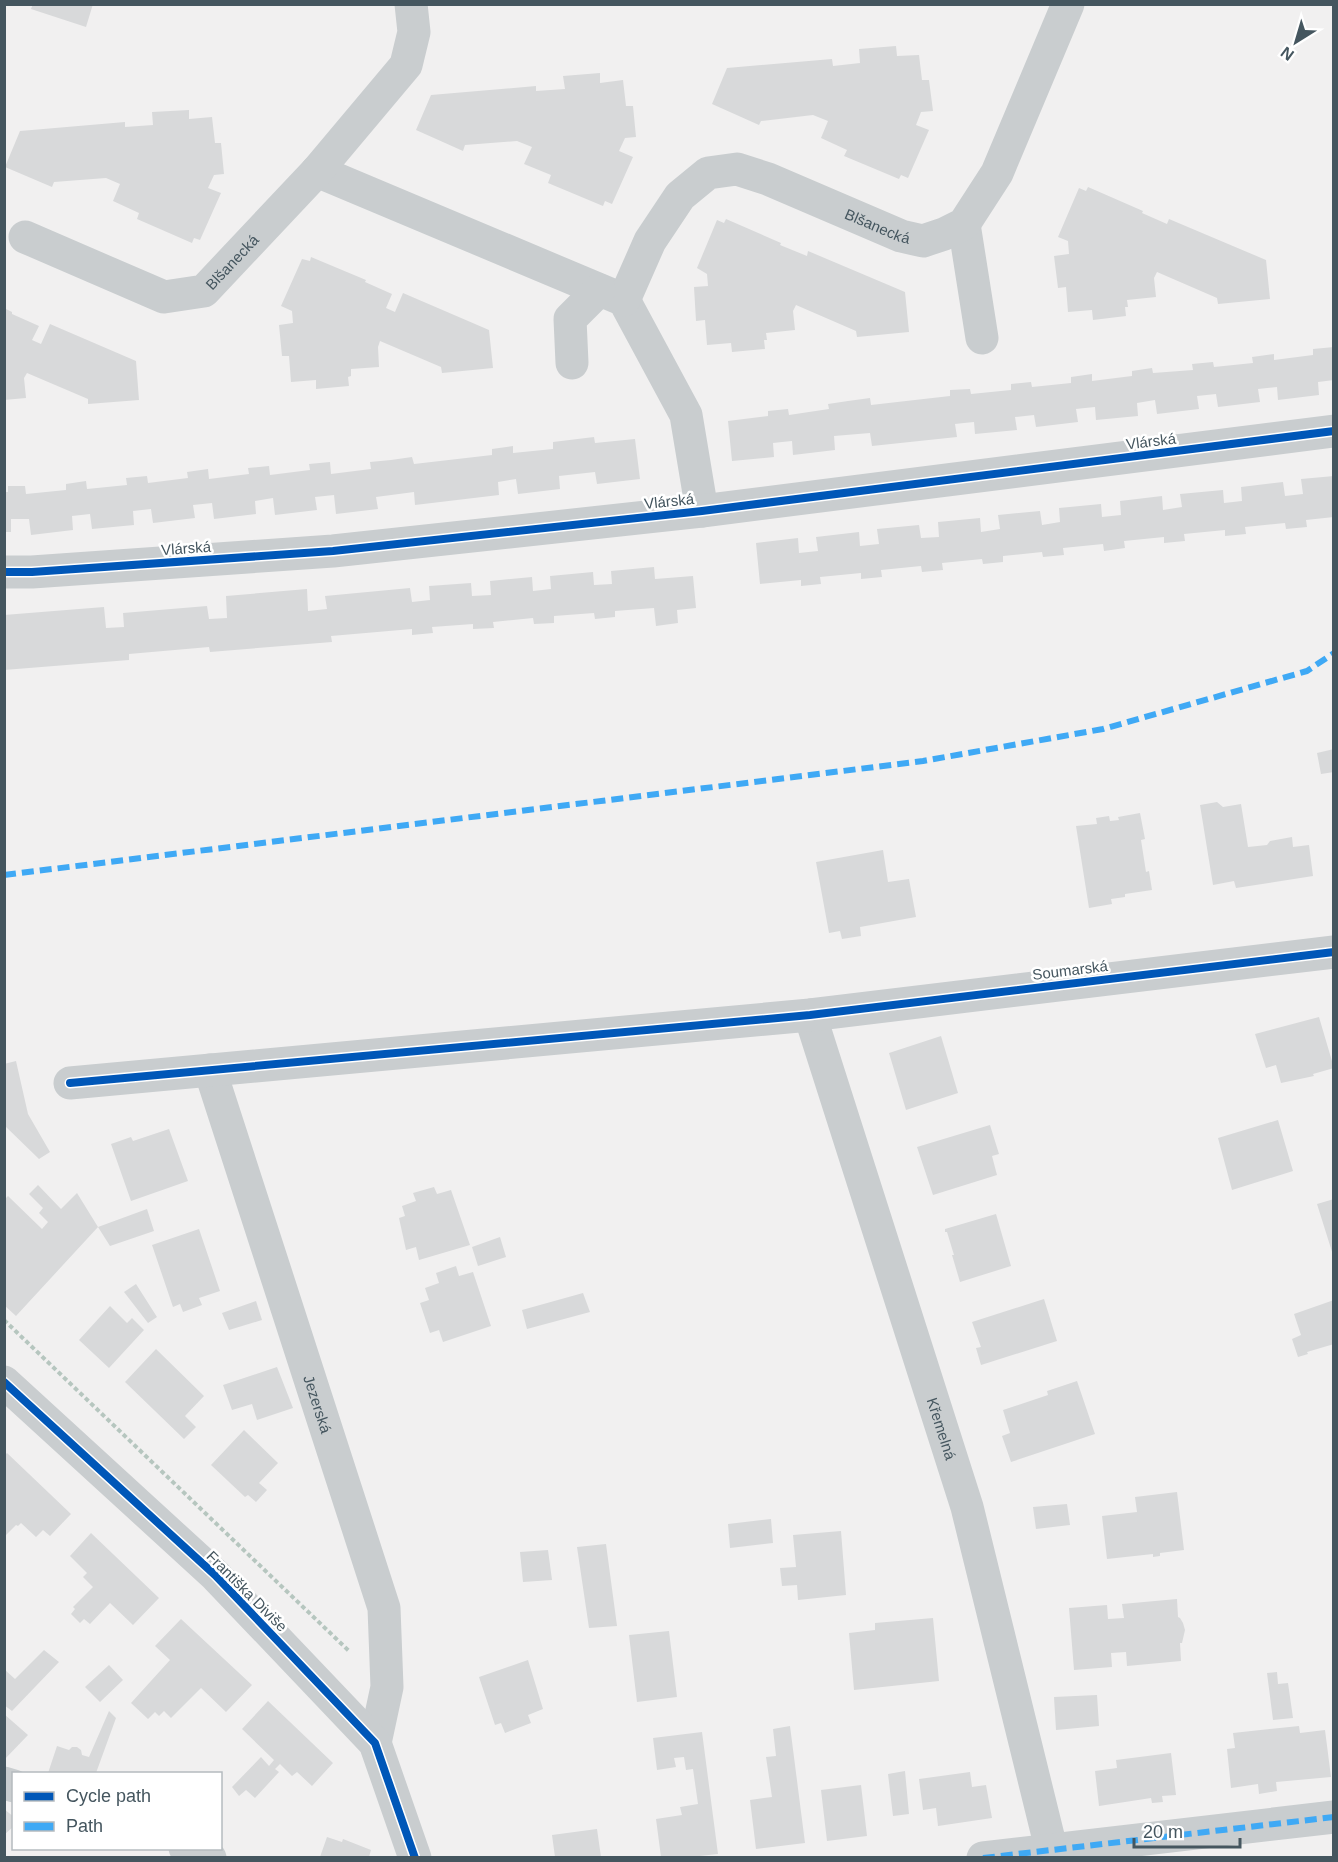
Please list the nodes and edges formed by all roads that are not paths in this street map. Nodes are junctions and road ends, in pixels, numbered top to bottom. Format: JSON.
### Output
{"nodes":[{"id":1,"x":411,"y":4,"type":"edge"},
{"id":2,"x":1068,"y":4,"type":"edge"},
{"id":3,"x":317,"y":171,"type":"junction"},
{"id":4,"x":964,"y":224,"type":"junction"},
{"id":5,"x":25,"y":237,"type":"dead end"},
{"id":6,"x":612,"y":295,"type":"junction"},
{"id":7,"x":982,"y":338,"type":"dead end"},
{"id":8,"x":572,"y":363,"type":"dead end"},
{"id":9,"x":1334,"y":431,"type":"edge"},
{"id":10,"x":702,"y":511,"type":"junction"},
{"id":11,"x":4,"y":572,"type":"edge"},
{"id":12,"x":1334,"y":952,"type":"edge"},
{"id":13,"x":810,"y":1015,"type":"junction"},
{"id":14,"x":210,"y":1070,"type":"junction"},
{"id":15,"x":70,"y":1083,"type":"dead end"},
{"id":16,"x":8,"y":1393,"type":"edge"},
{"id":17,"x":375,"y":1743,"type":"junction"},
{"id":18,"x":1334,"y":1816,"type":"edge"},
{"id":19,"x":1051,"y":1848,"type":"junction"},
{"id":20,"x":191,"y":1850,"type":"edge"},
{"id":21,"x":210,"y":1857,"type":"edge"},
{"id":22,"x":415,"y":1857,"type":"edge"},
{"id":23,"x":983,"y":1857,"type":"edge"}],
"edges":[{"from":1,"to":3,"type":"street","name":"Blšanecká"},
{"from":2,"to":4,"type":"street"},
{"from":3,"to":5,"type":"street","name":"Blšanecká"},
{"from":3,"to":6,"type":"street"},
{"from":4,"to":6,"type":"street","name":"Blšanecká"},
{"from":4,"to":7,"type":"street"},
{"from":6,"to":8,"type":"street"},
{"from":6,"to":10,"type":"street"},
{"from":9,"to":10,"type":"street","name":"Vlárská"},
{"from":10,"to":11,"type":"street","name":"Vlárská"},
{"from":12,"to":13,"type":"street","name":"Soumarská"},
{"from":13,"to":14,"type":"street","name":"Soumarská"},
{"from":13,"to":19,"type":"street","name":"Křemelná"},
{"from":14,"to":15,"type":"street","name":"Soumarská"},
{"from":14,"to":17,"type":"street","name":"Jezerská"},
{"from":16,"to":17,"type":"street","name":"Františka Diviše"},
{"from":17,"to":22,"type":"street","name":"Františka Diviše"},
{"from":18,"to":19,"type":"street"},
{"from":19,"to":23,"type":"street"},
{"from":20,"to":21,"type":"street"}]}
